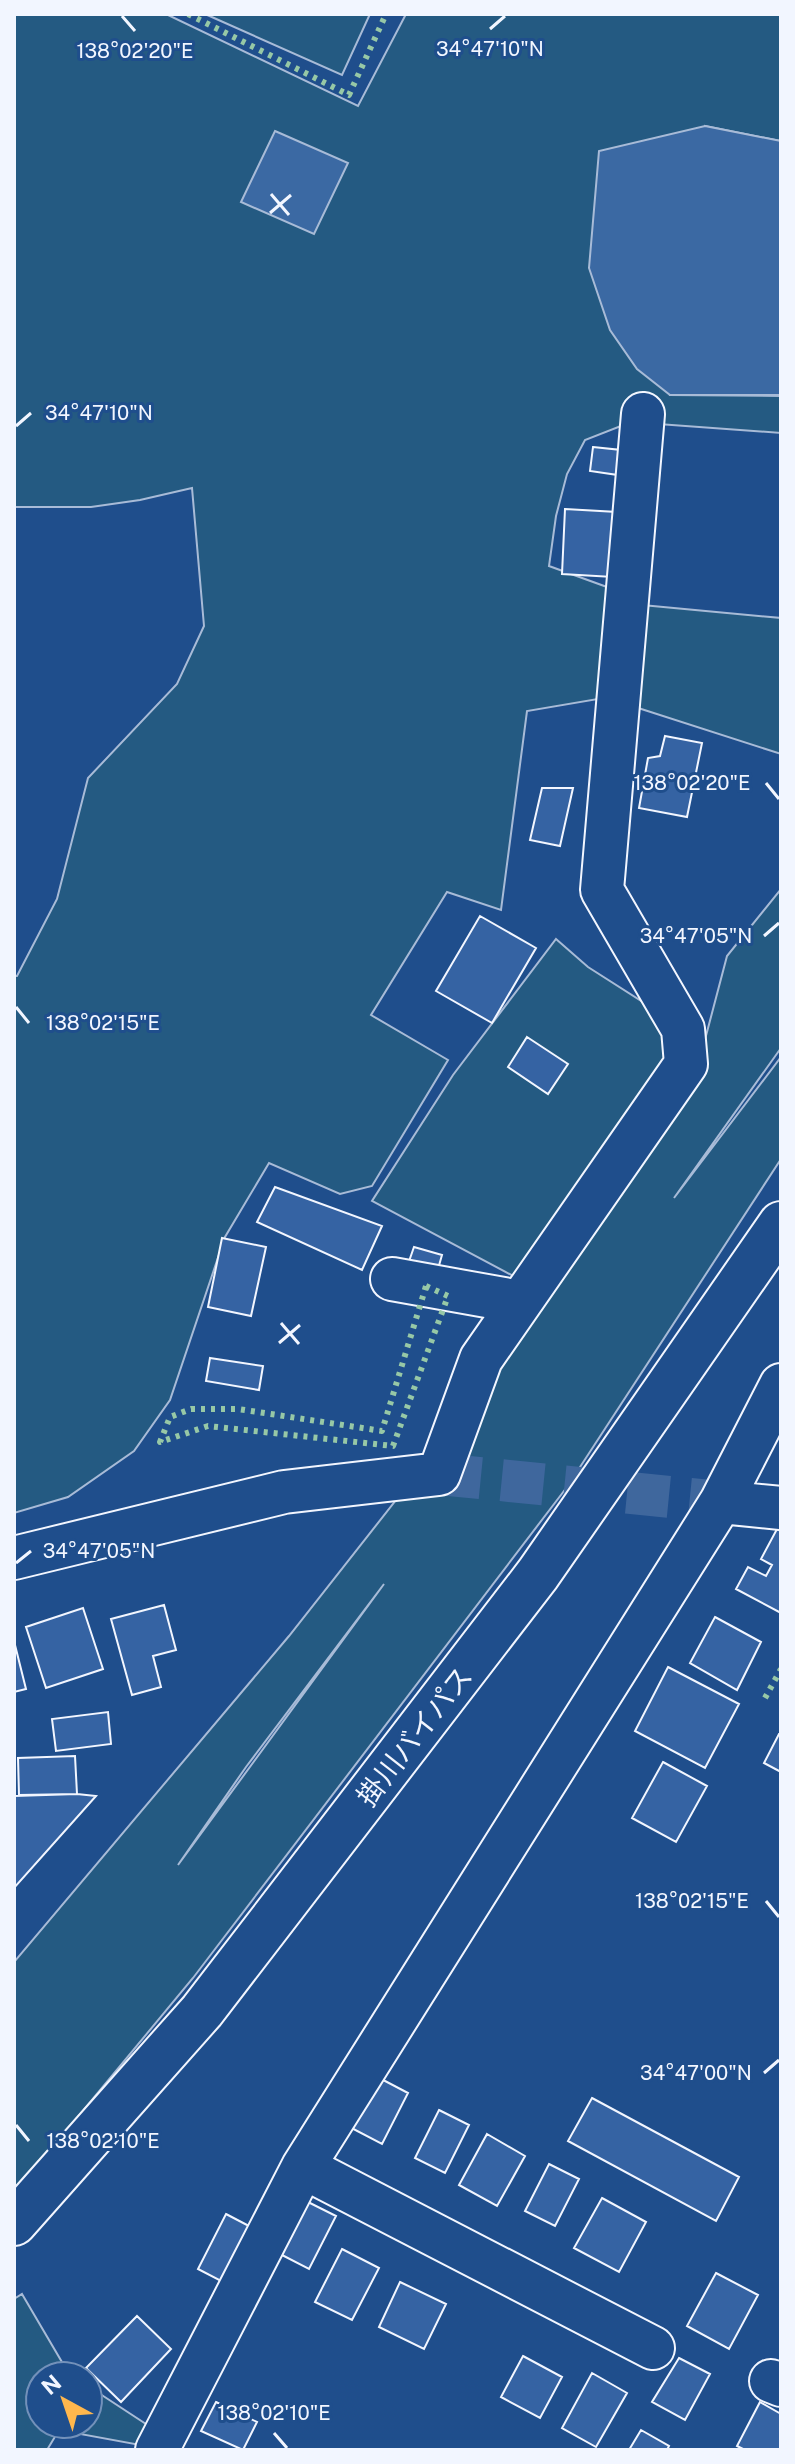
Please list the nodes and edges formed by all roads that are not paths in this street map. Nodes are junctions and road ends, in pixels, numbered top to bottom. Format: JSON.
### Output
{"nodes":[{"id":1,"x":643,"y":414,"type":"dead end"},
{"id":2,"x":781,"y":1224,"type":"edge"},
{"id":3,"x":392,"y":1279,"type":"dead end"},
{"id":4,"x":520,"y":1302,"type":"junction"},
{"id":5,"x":781,"y":1385,"type":"edge"},
{"id":6,"x":721,"y":1502,"type":"junction"},
{"id":7,"x":781,"y":1508,"type":"edge"},
{"id":8,"x":14,"y":1558,"type":"edge"},
{"id":9,"x":303,"y":2167,"type":"junction"},
{"id":10,"x":14,"y":2223,"type":"edge"},
{"id":11,"x":653,"y":2348,"type":"dead end"},
{"id":12,"x":157,"y":2450,"type":"edge"}],
"edges":[{"from":1,"to":4,"type":"street"},
{"from":2,"to":10,"type":"highway","name":"掛川バイパス"},
{"from":3,"to":4,"type":"street"},
{"from":4,"to":8,"type":"street"},
{"from":5,"to":6,"type":"street"},
{"from":6,"to":7,"type":"street"},
{"from":6,"to":9,"type":"street"},
{"from":9,"to":11,"type":"street"},
{"from":9,"to":12,"type":"street"}]}
